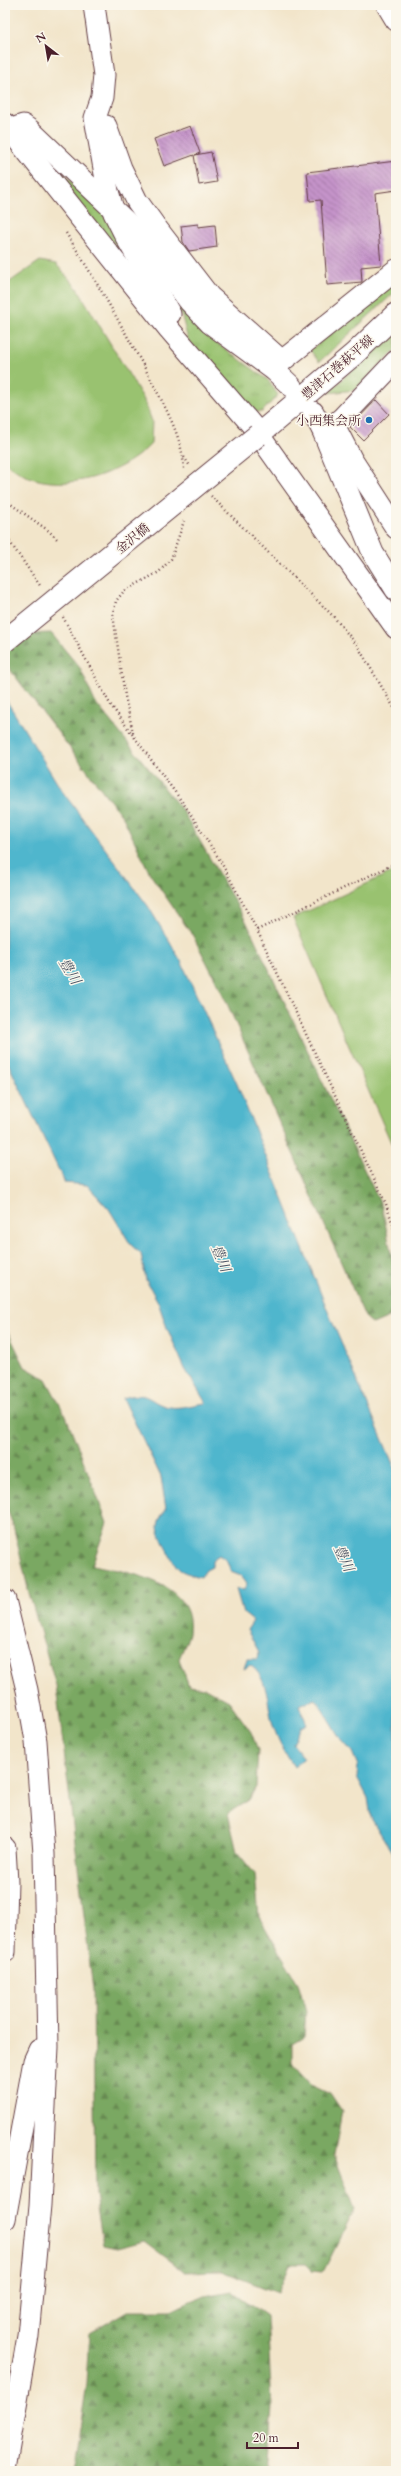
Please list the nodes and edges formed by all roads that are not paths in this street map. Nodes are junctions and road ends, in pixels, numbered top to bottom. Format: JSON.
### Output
{"nodes":[{"id":1,"x":94,"y":5,"type":"edge"},
{"id":2,"x":387,"y":5,"type":"edge"},
{"id":3,"x":396,"y":20,"type":"edge"},
{"id":4,"x":102,"y":98,"type":"junction"},
{"id":5,"x":8,"y":127,"type":"edge"},
{"id":6,"x":114,"y":213,"type":"junction"},
{"id":7,"x":396,"y":270,"type":"edge"},
{"id":8,"x":396,"y":314,"type":"edge"},
{"id":9,"x":169,"y":330,"type":"junction"},
{"id":10,"x":396,"y":361,"type":"edge"},
{"id":11,"x":278,"y":366,"type":"junction"},
{"id":12,"x":291,"y":386,"type":"dead end"},
{"id":13,"x":323,"y":422,"type":"junction"},
{"id":14,"x":258,"y":435,"type":"junction"},
{"id":15,"x":396,"y":528,"type":"edge"},
{"id":16,"x":396,"y":590,"type":"edge"},
{"id":17,"x":396,"y":628,"type":"edge"},
{"id":18,"x":5,"y":642,"type":"edge"},
{"id":19,"x":5,"y":1600,"type":"edge"},
{"id":20,"x":5,"y":1848,"type":"edge"},
{"id":21,"x":6,"y":1882,"type":"edge"},
{"id":22,"x":5,"y":1952,"type":"edge"},
{"id":23,"x":48,"y":2047,"type":"junction"},
{"id":24,"x":5,"y":2219,"type":"edge"},
{"id":25,"x":5,"y":2469,"type":"edge"}],
"edges":[{"from":1,"to":4,"type":"street"},
{"from":2,"to":3,"type":"street"},
{"from":4,"to":6,"type":"street"},
{"from":4,"to":11,"type":"street"},
{"from":5,"to":6,"type":"street"},
{"from":5,"to":9,"type":"street"},
{"from":6,"to":9,"type":"street"},
{"from":6,"to":11,"type":"street"},
{"from":7,"to":11,"type":"street"},
{"from":8,"to":14,"type":"main road","name":"豊津石巻萩平線"},
{"from":9,"to":14,"type":"street"},
{"from":10,"to":13,"type":"street"},
{"from":11,"to":12,"type":"street"},
{"from":13,"to":15,"type":"street"},
{"from":13,"to":16,"type":"street"},
{"from":14,"to":17,"type":"street"},
{"from":14,"to":18,"type":"main road","name":"金沢橋","bridge":true},
{"from":19,"to":23,"type":"street"},
{"from":20,"to":21,"type":"street"},
{"from":21,"to":22,"type":"street"},
{"from":23,"to":24,"type":"street"},
{"from":23,"to":25,"type":"street"}]}
